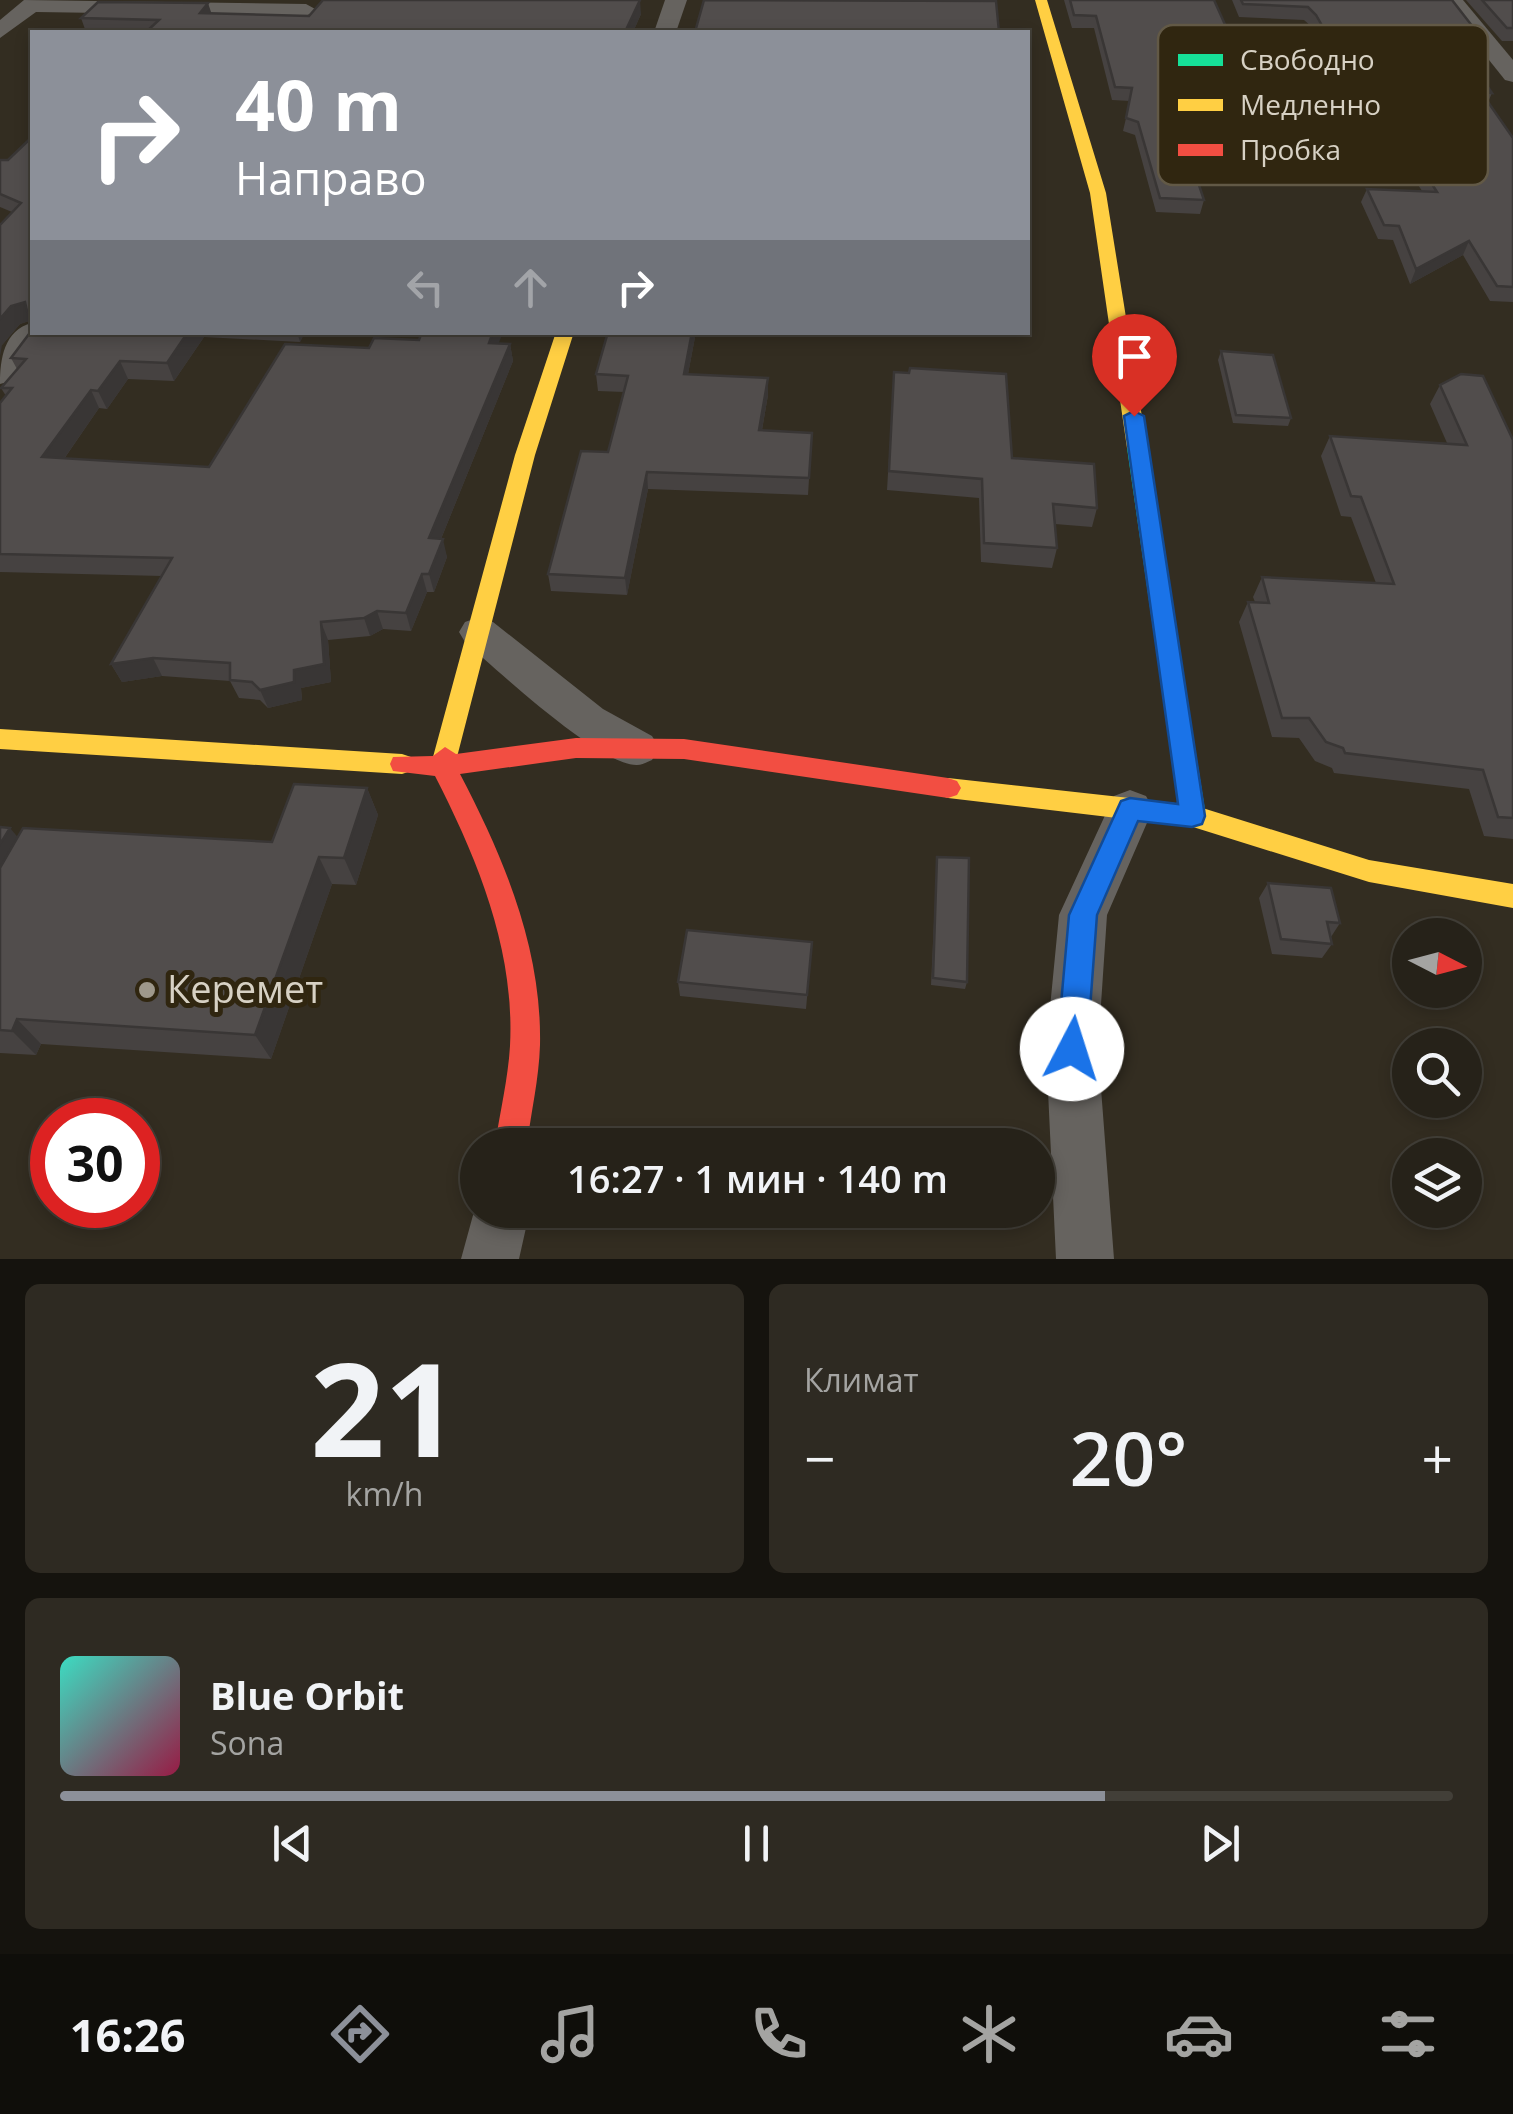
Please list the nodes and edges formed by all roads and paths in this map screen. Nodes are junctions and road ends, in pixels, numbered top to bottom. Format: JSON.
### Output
{"nodes":[{"id":1,"x":676,"y":0,"type":"edge"},
{"id":2,"x":1041,"y":0,"type":"edge"},
{"id":3,"x":1452,"y":0,"type":"edge"},
{"id":4,"x":34,"y":2,"type":"edge"},
{"id":5,"x":310,"y":5,"type":"edge"},
{"id":6,"x":1472,"y":25,"type":"edge"},
{"id":7,"x":288,"y":30,"type":"edge"},
{"id":8,"x":666,"y":30,"type":"edge"},
{"id":9,"x":0,"y":31,"type":"edge"},
{"id":10,"x":1488,"y":44,"type":"edge"},
{"id":11,"x":1513,"y":75,"type":"edge"},
{"id":12,"x":32,"y":335,"type":"edge"},
{"id":13,"x":564,"y":335,"type":"edge"},
{"id":14,"x":0,"y":374,"type":"edge"},
{"id":15,"x":478,"y":632,"type":"junction"},
{"id":16,"x":0,"y":739,"type":"edge"},
{"id":17,"x":637,"y":748,"type":"junction"},
{"id":18,"x":443,"y":766,"type":"junction"},
{"id":19,"x":1130,"y":809,"type":"junction"},
{"id":20,"x":1192,"y":816,"type":"junction"},
{"id":21,"x":1513,"y":896,"type":"edge"},
{"id":22,"x":512,"y":1128,"type":"edge"},
{"id":23,"x":497,"y":1228,"type":"edge"},
{"id":24,"x":490,"y":1259,"type":"edge"},
{"id":25,"x":1085,"y":1259,"type":"edge"}],
"edges":[{"from":1,"to":8,"type":"street"},
{"from":2,"to":20,"type":"street"},
{"from":3,"to":6,"type":"street"},
{"from":4,"to":5,"type":"street"},
{"from":4,"to":9,"type":"street"},
{"from":5,"to":7,"type":"street"},
{"from":10,"to":11,"type":"street"},
{"from":12,"to":14,"type":"street"},
{"from":13,"to":15,"type":"street"},
{"from":15,"to":17,"type":"street"},
{"from":15,"to":18,"type":"street"},
{"from":16,"to":18,"type":"street"},
{"from":17,"to":18,"type":"street"},
{"from":17,"to":19,"type":"street"},
{"from":18,"to":22,"type":"street"},
{"from":19,"to":20,"type":"street"},
{"from":19,"to":25,"type":"street"},
{"from":20,"to":21,"type":"street"},
{"from":23,"to":24,"type":"street"}]}
